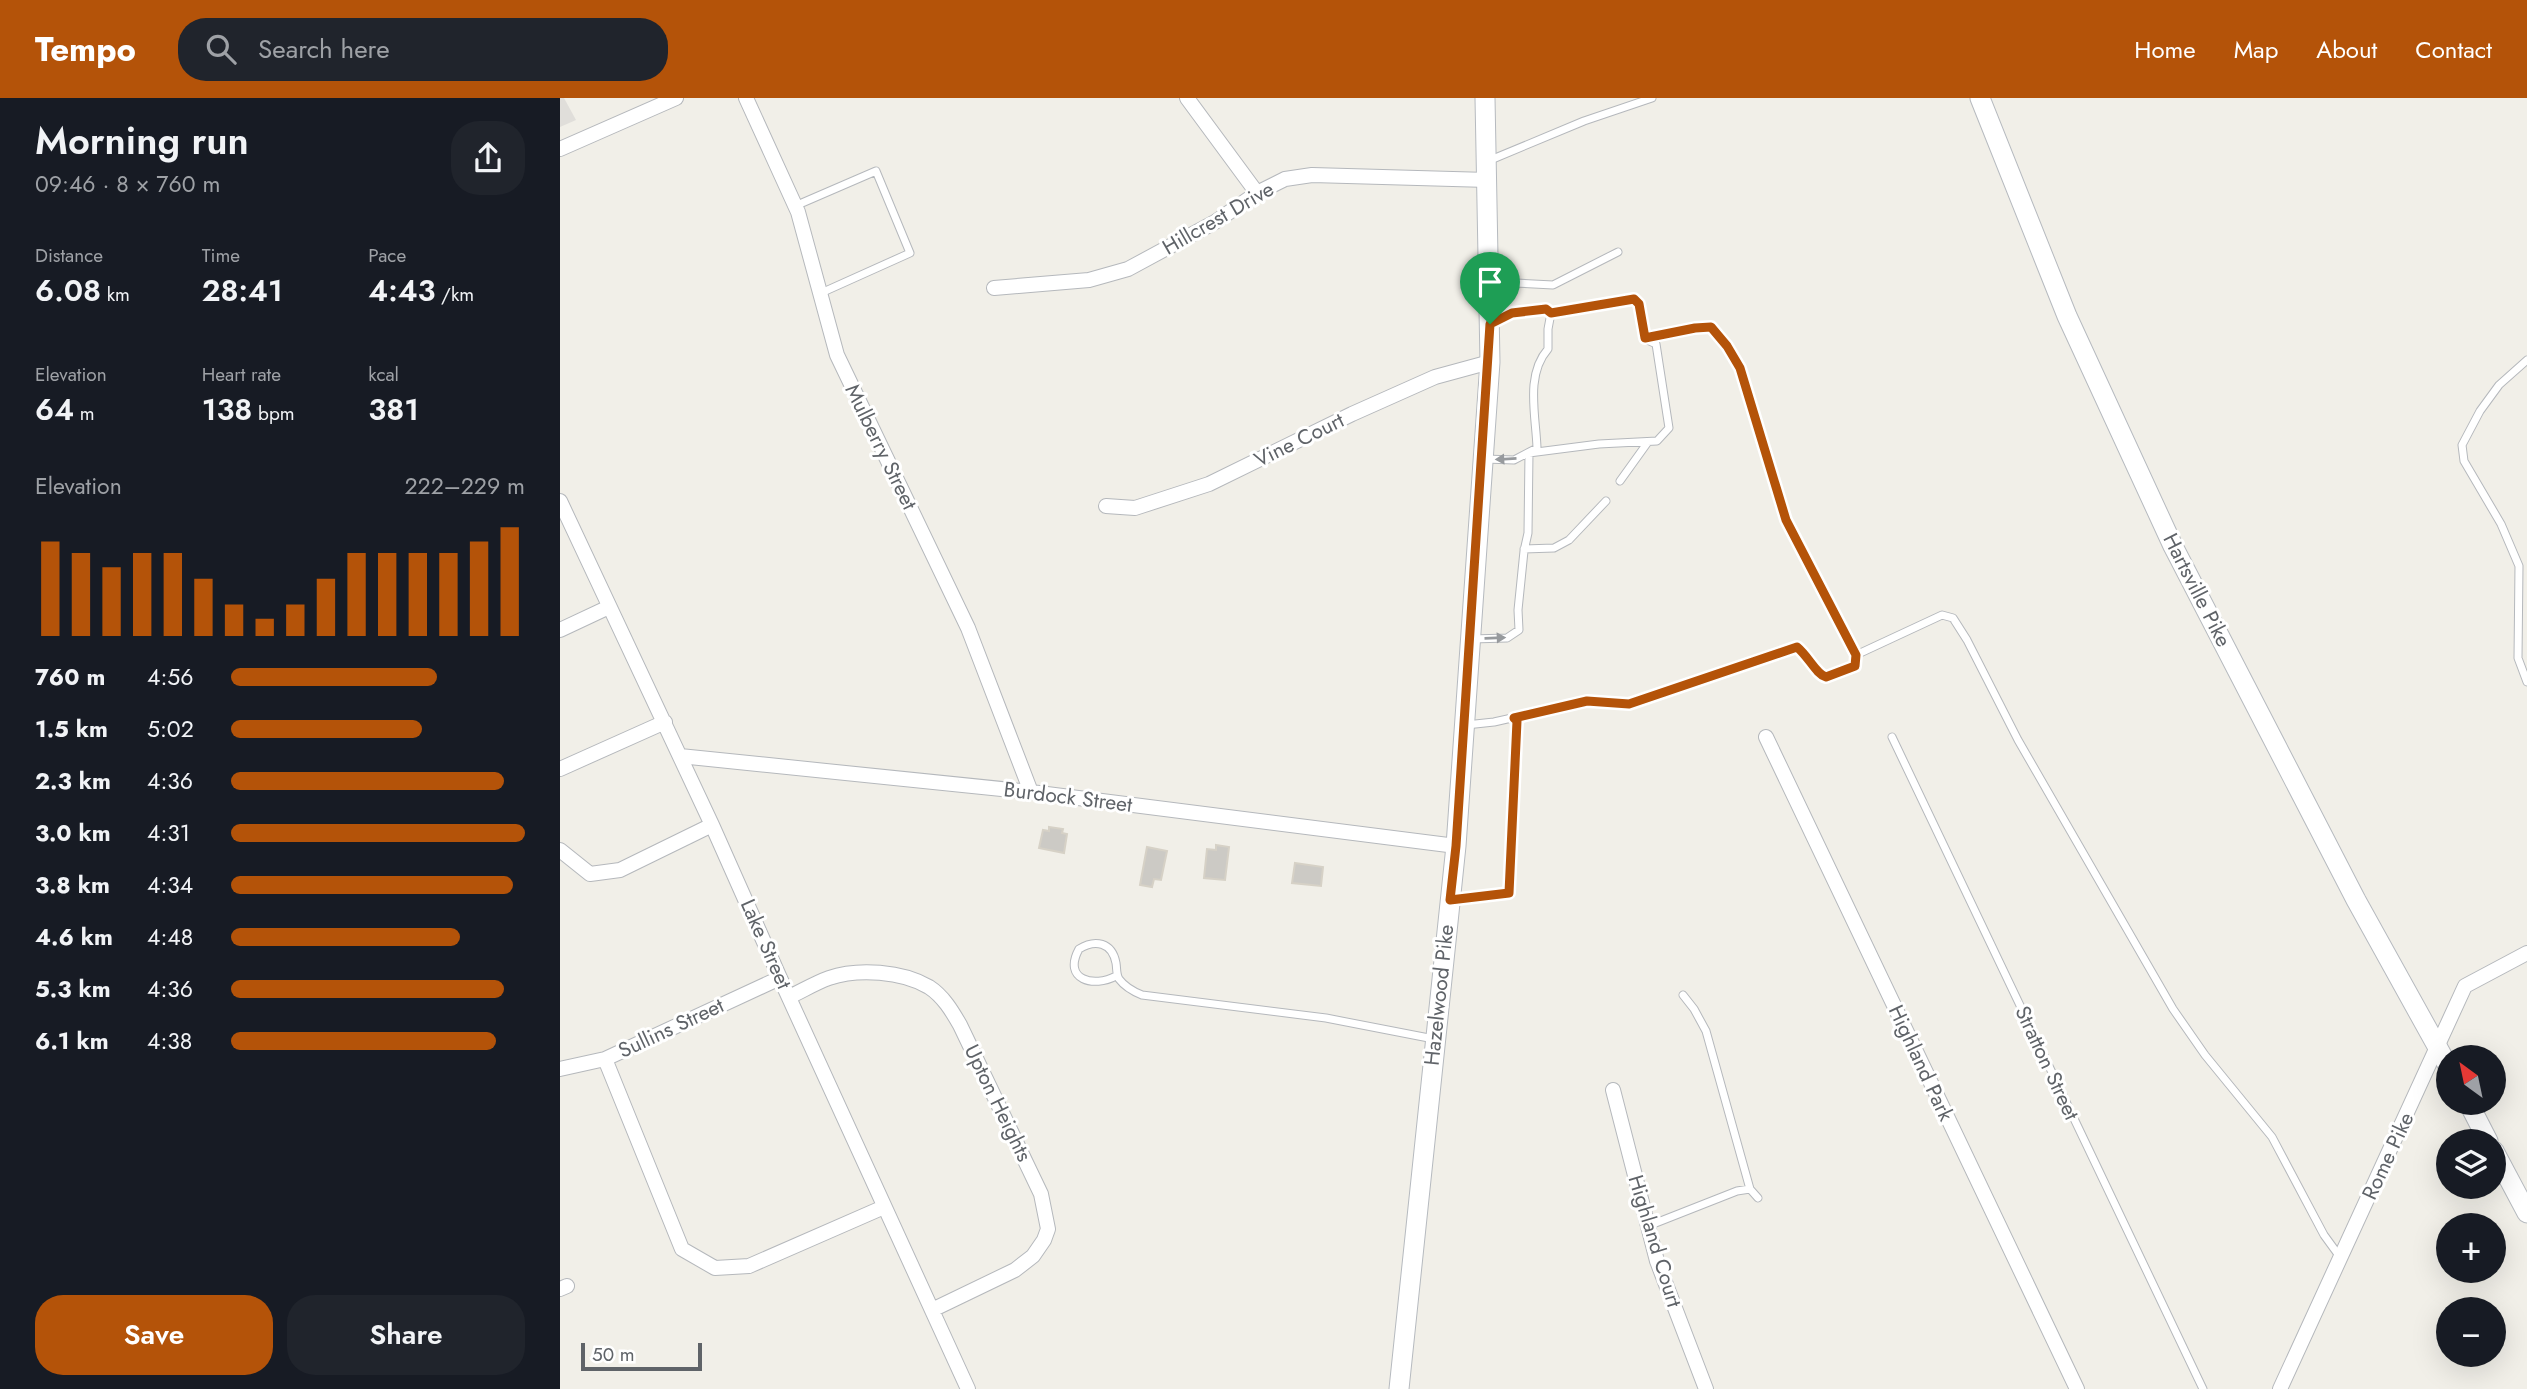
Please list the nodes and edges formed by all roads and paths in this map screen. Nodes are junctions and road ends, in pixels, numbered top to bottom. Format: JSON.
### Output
{"nodes":[{"id":1,"x":676,"y":98,"type":"edge"},
{"id":2,"x":746,"y":98,"type":"edge"},
{"id":3,"x":1187,"y":98,"type":"edge"},
{"id":4,"x":1485,"y":98,"type":"edge"},
{"id":5,"x":1652,"y":98,"type":"edge"},
{"id":6,"x":1980,"y":98,"type":"edge"},
{"id":7,"x":560,"y":149,"type":"edge"},
{"id":8,"x":1488,"y":171,"type":"junction"},
{"id":9,"x":1257,"y":194,"type":"junction"},
{"id":10,"x":795,"y":206,"type":"junction"},
{"id":11,"x":1618,"y":252,"type":"dead end"},
{"id":12,"x":994,"y":288,"type":"dead end"},
{"id":13,"x":1489,"y":288,"type":"junction"},
{"id":14,"x":820,"y":293,"type":"junction"},
{"id":15,"x":1551,"y":313,"type":"junction"},
{"id":16,"x":1490,"y":324,"type":"junction"},
{"id":17,"x":1645,"y":338,"type":"junction"},
{"id":18,"x":2527,"y":360,"type":"edge"},
{"id":19,"x":1490,"y":362,"type":"junction"},
{"id":20,"x":1647,"y":442,"type":"junction"},
{"id":21,"x":1529,"y":453,"type":"junction"},
{"id":22,"x":1482,"y":459,"type":"junction"},
{"id":23,"x":1620,"y":481,"type":"dead end"},
{"id":24,"x":560,"y":501,"type":"edge"},
{"id":25,"x":1606,"y":501,"type":"dead end"},
{"id":26,"x":1106,"y":506,"type":"dead end"},
{"id":27,"x":1524,"y":549,"type":"junction"},
{"id":28,"x":609,"y":607,"type":"junction"},
{"id":29,"x":560,"y":630,"type":"edge"},
{"id":30,"x":1469,"y":639,"type":"junction"},
{"id":31,"x":1856,"y":655,"type":"junction"},
{"id":32,"x":2527,"y":682,"type":"edge"},
{"id":33,"x":1514,"y":718,"type":"junction"},
{"id":34,"x":665,"y":722,"type":"junction"},
{"id":35,"x":1464,"y":725,"type":"junction"},
{"id":36,"x":1766,"y":737,"type":"dead end"},
{"id":37,"x":1892,"y":737,"type":"dead end"},
{"id":38,"x":680,"y":756,"type":"junction"},
{"id":39,"x":560,"y":769,"type":"edge"},
{"id":40,"x":1031,"y":792,"type":"junction"},
{"id":41,"x":712,"y":825,"type":"junction"},
{"id":42,"x":1456,"y":846,"type":"junction"},
{"id":43,"x":560,"y":850,"type":"edge"},
{"id":44,"x":1450,"y":900,"type":"junction"},
{"id":45,"x":2527,"y":953,"type":"edge"},
{"id":46,"x":1116,"y":976,"type":"junction"},
{"id":47,"x":780,"y":978,"type":"junction"},
{"id":48,"x":1683,"y":995,"type":"dead end"},
{"id":49,"x":789,"y":997,"type":"junction"},
{"id":50,"x":1435,"y":1039,"type":"junction"},
{"id":51,"x":2436,"y":1045,"type":"edge"},
{"id":52,"x":2439,"y":1045,"type":"edge"},
{"id":53,"x":2436,"y":1052,"type":"edge"},
{"id":54,"x":605,"y":1059,"type":"junction"},
{"id":55,"x":560,"y":1069,"type":"edge"},
{"id":56,"x":1613,"y":1090,"type":"dead end"},
{"id":57,"x":2506,"y":1174,"type":"edge"},
{"id":58,"x":1749,"y":1189,"type":"junction"},
{"id":59,"x":1758,"y":1198,"type":"dead end"},
{"id":60,"x":884,"y":1206,"type":"junction"},
{"id":61,"x":2527,"y":1213,"type":"edge"},
{"id":62,"x":1648,"y":1226,"type":"junction"},
{"id":63,"x":2340,"y":1257,"type":"junction"},
{"id":64,"x":932,"y":1310,"type":"junction"},
{"id":65,"x":968,"y":1389,"type":"edge"},
{"id":66,"x":1399,"y":1389,"type":"edge"},
{"id":67,"x":1706,"y":1389,"type":"edge"},
{"id":68,"x":2077,"y":1389,"type":"edge"},
{"id":69,"x":2203,"y":1389,"type":"edge"},
{"id":70,"x":2280,"y":1389,"type":"edge"}],
"edges":[{"from":1,"to":7,"type":"street"},
{"from":2,"to":10,"type":"street","name":"Mulberry Street"},
{"from":3,"to":9,"type":"street"},
{"from":4,"to":8,"type":"street","name":"Hazelwood Pike"},
{"from":5,"to":8,"type":"lane"},
{"from":6,"to":51,"type":"street","name":"Hartsville Pike"},
{"from":8,"to":9,"type":"street","name":"Hillcrest Drive"},
{"from":8,"to":13,"type":"street","name":"Hazelwood Pike"},
{"from":9,"to":12,"type":"street","name":"Hillcrest Drive"},
{"from":10,"to":14,"type":"street","name":"Mulberry Street"},
{"from":10,"to":14,"type":"lane"},
{"from":11,"to":13,"type":"lane"},
{"from":13,"to":16,"type":"street","name":"Hazelwood Pike"},
{"from":14,"to":40,"type":"street","name":"Mulberry Street"},
{"from":15,"to":16,"type":"lane"},
{"from":15,"to":17,"type":"lane"},
{"from":15,"to":21,"type":"lane"},
{"from":16,"to":19,"type":"street","name":"Hazelwood Pike"},
{"from":17,"to":20,"type":"lane"},
{"from":17,"to":31,"type":"lane"},
{"from":18,"to":32,"type":"lane"},
{"from":19,"to":22,"type":"street","name":"Hazelwood Pike"},
{"from":19,"to":26,"type":"street","name":"Vine Court"},
{"from":20,"to":21,"type":"lane"},
{"from":20,"to":23,"type":"lane"},
{"from":21,"to":22,"type":"lane","one_way":true},
{"from":21,"to":27,"type":"lane"},
{"from":22,"to":30,"type":"street","name":"Hazelwood Pike"},
{"from":24,"to":28,"type":"street","name":"Lake Street"},
{"from":25,"to":27,"type":"lane"},
{"from":30,"to":27,"type":"lane","one_way":true},
{"from":28,"to":29,"type":"street"},
{"from":28,"to":34,"type":"street","name":"Lake Street"},
{"from":30,"to":35,"type":"street","name":"Hazelwood Pike"},
{"from":31,"to":33,"type":"lane"},
{"from":31,"to":63,"type":"lane"},
{"from":33,"to":35,"type":"lane"},
{"from":33,"to":44,"type":"lane"},
{"from":34,"to":38,"type":"street","name":"Lake Street"},
{"from":34,"to":39,"type":"street"},
{"from":35,"to":42,"type":"street","name":"Hazelwood Pike"},
{"from":36,"to":68,"type":"street","name":"Highland Park"},
{"from":37,"to":69,"type":"lane","name":"Stratton Street"},
{"from":38,"to":40,"type":"street","name":"Burdock Street"},
{"from":38,"to":41,"type":"street","name":"Lake Street"},
{"from":40,"to":42,"type":"street","name":"Burdock Street"},
{"from":41,"to":43,"type":"street"},
{"from":41,"to":47,"type":"street","name":"Lake Street"},
{"from":42,"to":44,"type":"street","name":"Hazelwood Pike"},
{"from":44,"to":50,"type":"street","name":"Hazelwood Pike"},
{"from":45,"to":52,"type":"street","name":"Rome Pike"},
{"from":46,"to":46,"type":"lane"},
{"from":46,"to":50,"type":"lane"},
{"from":47,"to":49,"type":"street","name":"Lake Street"},
{"from":47,"to":54,"type":"street","name":"Sullins Street"},
{"from":48,"to":58,"type":"lane"},
{"from":49,"to":60,"type":"street","name":"Lake Street"},
{"from":49,"to":64,"type":"street","name":"Upton Heights"},
{"from":50,"to":66,"type":"street","name":"Hazelwood Pike"},
{"from":53,"to":63,"type":"street","name":"Rome Pike"},
{"from":54,"to":55,"type":"street","name":"Sullins Street"},
{"from":54,"to":60,"type":"street"},
{"from":56,"to":62,"type":"street","name":"Highland Court"},
{"from":57,"to":61,"type":"street"},
{"from":58,"to":59,"type":"lane"},
{"from":58,"to":62,"type":"lane"},
{"from":60,"to":64,"type":"street","name":"Lake Street"},
{"from":62,"to":67,"type":"street","name":"Highland Court"},
{"from":63,"to":70,"type":"street","name":"Rome Pike"},
{"from":64,"to":65,"type":"street","name":"Lake Street"}]}
